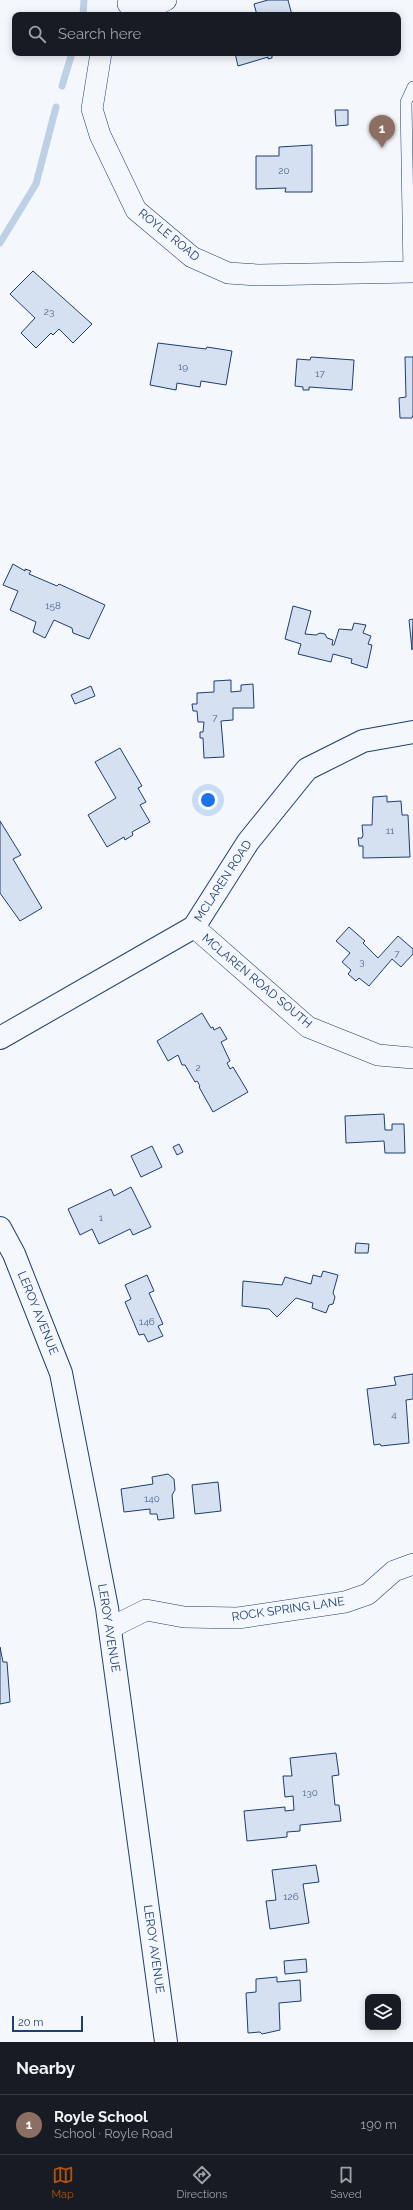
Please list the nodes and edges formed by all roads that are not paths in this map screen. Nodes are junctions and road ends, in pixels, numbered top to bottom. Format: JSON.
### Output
{"nodes":[{"id":1,"x":166,"y":0,"type":"edge"},
{"id":2,"x":125,"y":6,"type":"edge"},
{"id":3,"x":100,"y":56,"type":"edge"},
{"id":4,"x":413,"y":87,"type":"edge"},
{"id":5,"x":410,"y":133,"type":"edge"},
{"id":6,"x":410,"y":203,"type":"edge"},
{"id":7,"x":411,"y":272,"type":"edge"},
{"id":8,"x":413,"y":732,"type":"edge"},
{"id":9,"x":194,"y":927,"type":"junction"},
{"id":10,"x":0,"y":1038,"type":"edge"},
{"id":11,"x":413,"y":1058,"type":"edge"},
{"id":12,"x":0,"y":1228,"type":"edge"},
{"id":13,"x":413,"y":1564,"type":"edge"},
{"id":14,"x":110,"y":1628,"type":"junction"},
{"id":15,"x":166,"y":2042,"type":"edge"}],
"edges":[{"from":1,"to":2,"type":"street"},
{"from":3,"to":7,"type":"street","name":"ROYLE ROAD"},
{"from":4,"to":5,"type":"lane"},
{"from":5,"to":6,"type":"lane"},
{"from":6,"to":7,"type":"lane"},
{"from":8,"to":9,"type":"street","name":"MCLAREN ROAD"},
{"from":9,"to":10,"type":"street","name":"MCLAREN ROAD"},
{"from":9,"to":11,"type":"street","name":"MCLAREN ROAD SOUTH"},
{"from":12,"to":14,"type":"street","name":"LEROY AVENUE"},
{"from":13,"to":14,"type":"street","name":"ROCK SPRING LANE"},
{"from":14,"to":15,"type":"street","name":"LEROY AVENUE"}]}
